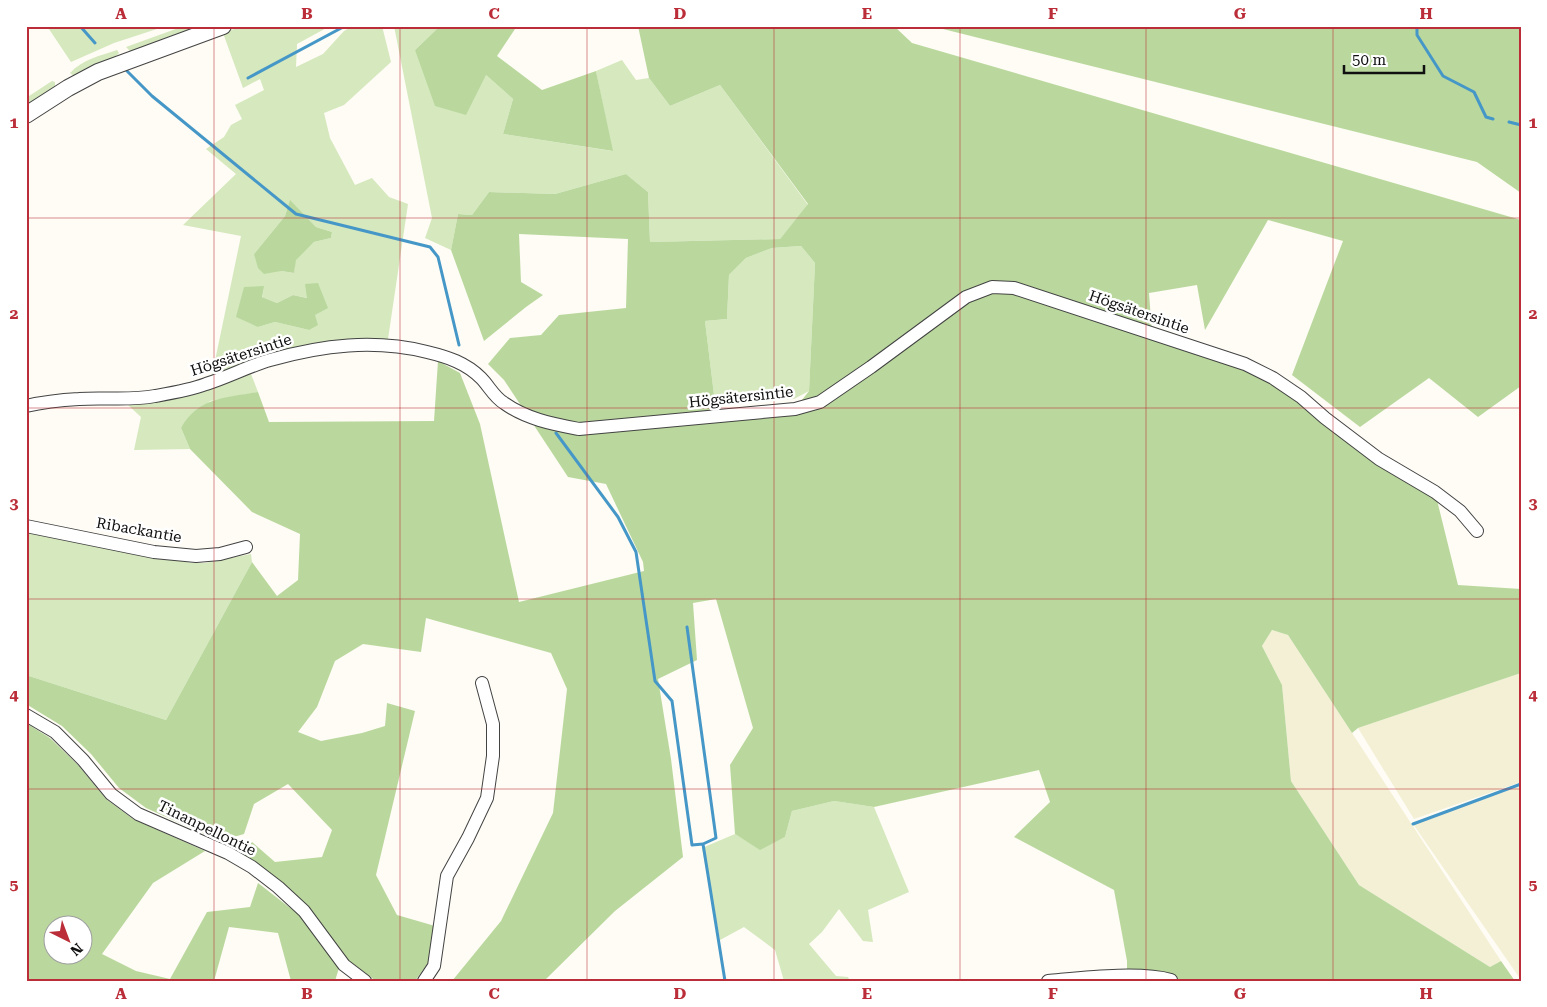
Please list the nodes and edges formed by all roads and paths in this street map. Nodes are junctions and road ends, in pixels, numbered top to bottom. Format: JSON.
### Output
{"nodes":[{"id":1,"x":223,"y":26,"type":"edge"},
{"id":2,"x":26,"y":115,"type":"edge"},
{"id":3,"x":26,"y":406,"type":"edge"},
{"id":4,"x":26,"y":526,"type":"edge"},
{"id":5,"x":1477,"y":531,"type":"dead end"},
{"id":6,"x":246,"y":547,"type":"dead end"},
{"id":7,"x":482,"y":683,"type":"dead end"},
{"id":8,"x":26,"y":714,"type":"edge"},
{"id":9,"x":1171,"y":980,"type":"edge"},
{"id":10,"x":364,"y":981,"type":"edge"},
{"id":11,"x":424,"y":981,"type":"edge"},
{"id":12,"x":1048,"y":981,"type":"edge"}],
"edges":[{"from":1,"to":2,"type":"street"},
{"from":3,"to":5,"type":"street","name":"Högsätersintie"},
{"from":4,"to":6,"type":"street","name":"Ribackantie"},
{"from":7,"to":11,"type":"street"},
{"from":8,"to":10,"type":"street","name":"Tinanpellontie"},
{"from":9,"to":12,"type":"street"}]}
